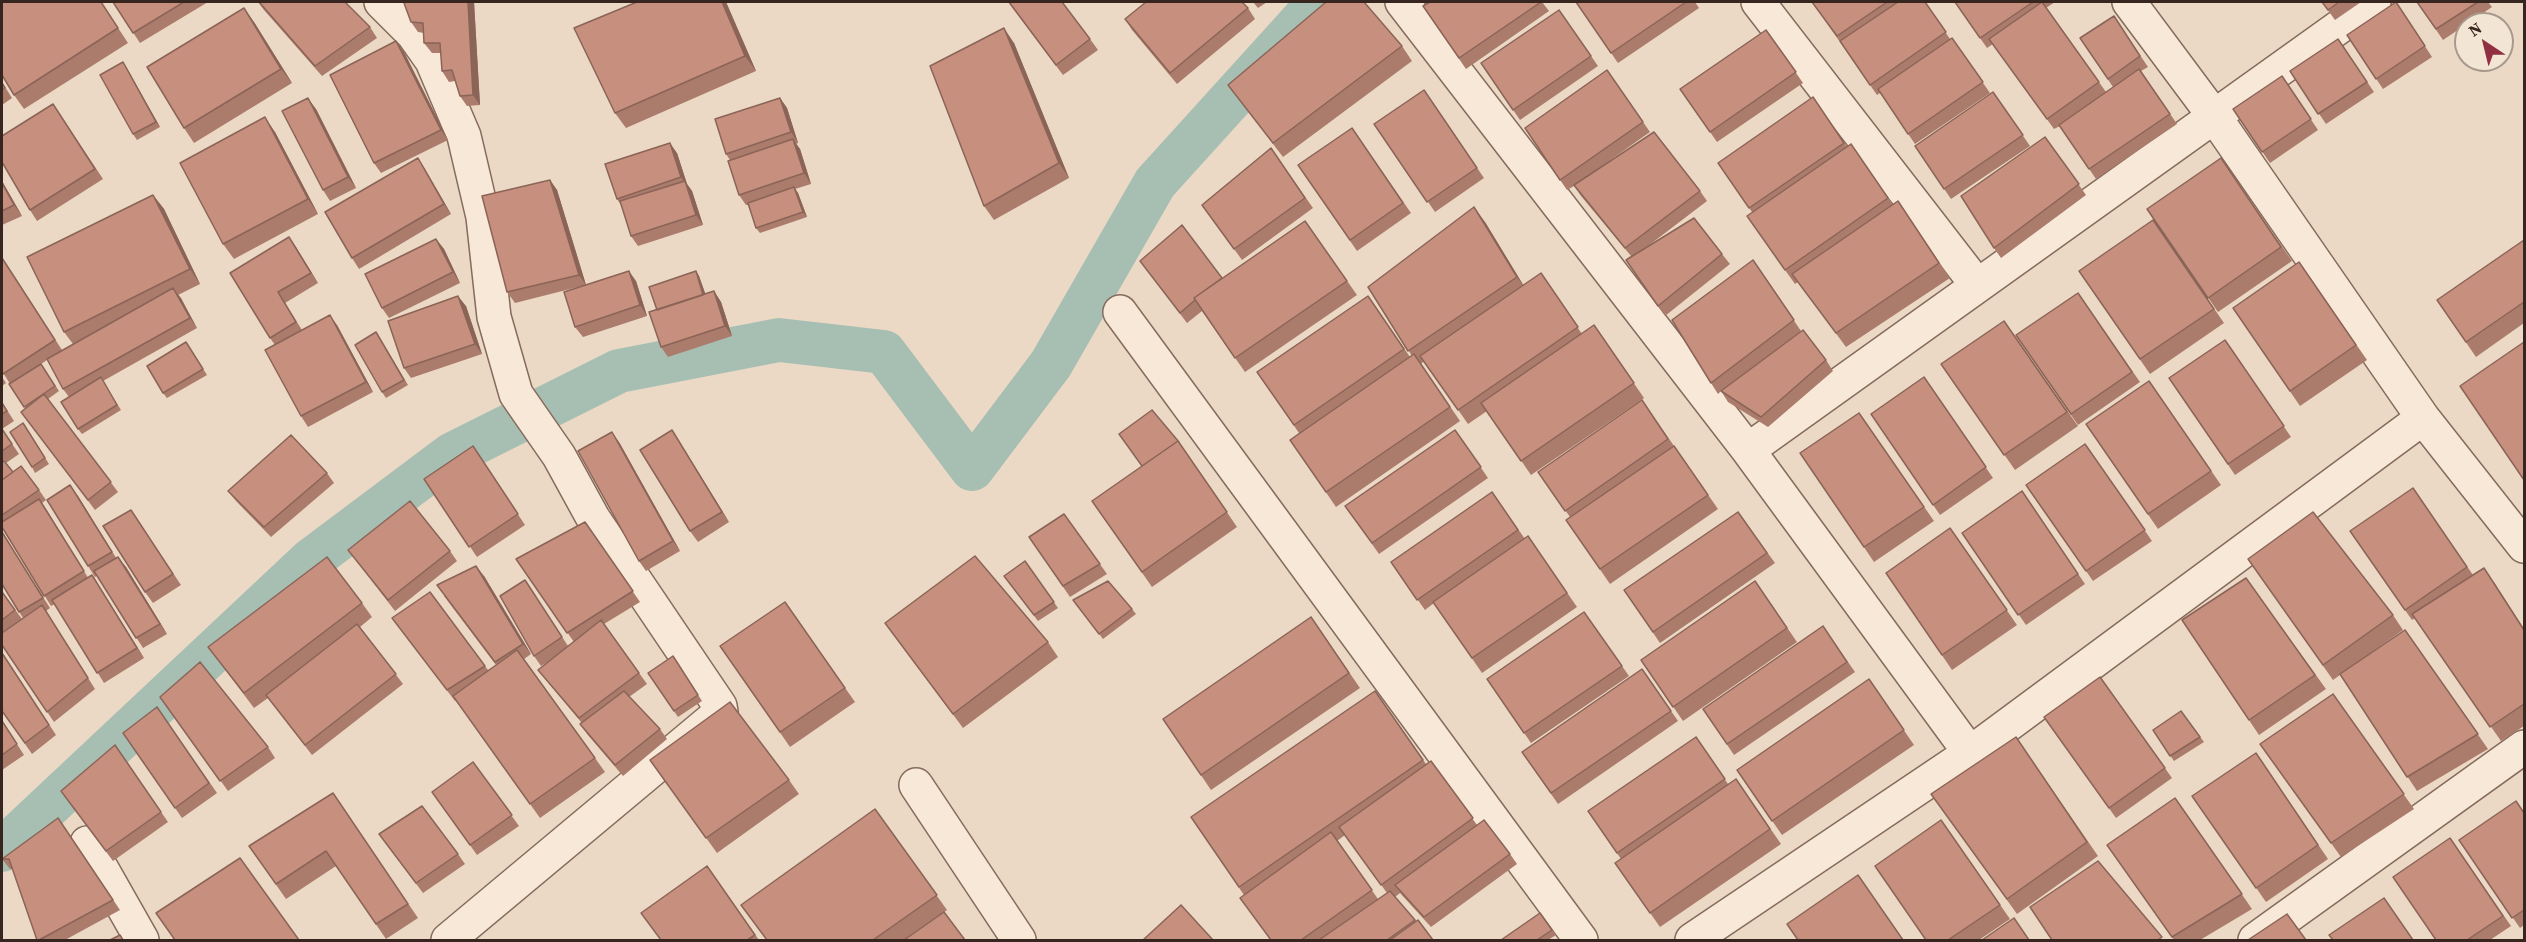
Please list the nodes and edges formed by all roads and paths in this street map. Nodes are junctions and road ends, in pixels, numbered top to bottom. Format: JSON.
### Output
{"nodes":[{"id":1,"x":381,"y":2,"type":"edge"},
{"id":2,"x":1402,"y":2,"type":"edge"},
{"id":3,"x":1758,"y":2,"type":"edge"},
{"id":4,"x":2129,"y":2,"type":"edge"},
{"id":5,"x":2374,"y":2,"type":"edge"},
{"id":6,"x":2214,"y":117,"type":"junction"},
{"id":7,"x":1977,"y":285,"type":"junction"},
{"id":8,"x":1120,"y":312,"type":"dead end"},
{"id":9,"x":2423,"y":418,"type":"junction"},
{"id":10,"x":1748,"y":450,"type":"junction"},
{"id":11,"x":2524,"y":546,"type":"edge"},
{"id":12,"x":2524,"y":747,"type":"edge"},
{"id":13,"x":1970,"y":753,"type":"junction"},
{"id":14,"x":916,"y":785,"type":"dead end"},
{"id":15,"x":87,"y":843,"type":"edge"},
{"id":16,"x":1570,"y":936,"type":"edge"},
{"id":17,"x":142,"y":940,"type":"edge"},
{"id":18,"x":448,"y":940,"type":"edge"},
{"id":19,"x":1019,"y":940,"type":"edge"},
{"id":20,"x":1692,"y":940,"type":"edge"},
{"id":21,"x":2255,"y":940,"type":"edge"}],
"edges":[{"from":1,"to":18,"type":"street"},
{"from":2,"to":10,"type":"street"},
{"from":3,"to":7,"type":"street"},
{"from":4,"to":6,"type":"street"},
{"from":5,"to":6,"type":"street"},
{"from":6,"to":7,"type":"street"},
{"from":6,"to":9,"type":"street"},
{"from":7,"to":10,"type":"street"},
{"from":8,"to":16,"type":"street"},
{"from":9,"to":11,"type":"street"},
{"from":9,"to":13,"type":"street"},
{"from":10,"to":13,"type":"street"},
{"from":12,"to":21,"type":"street"},
{"from":13,"to":20,"type":"street"},
{"from":14,"to":19,"type":"street"},
{"from":15,"to":17,"type":"street"}]}
